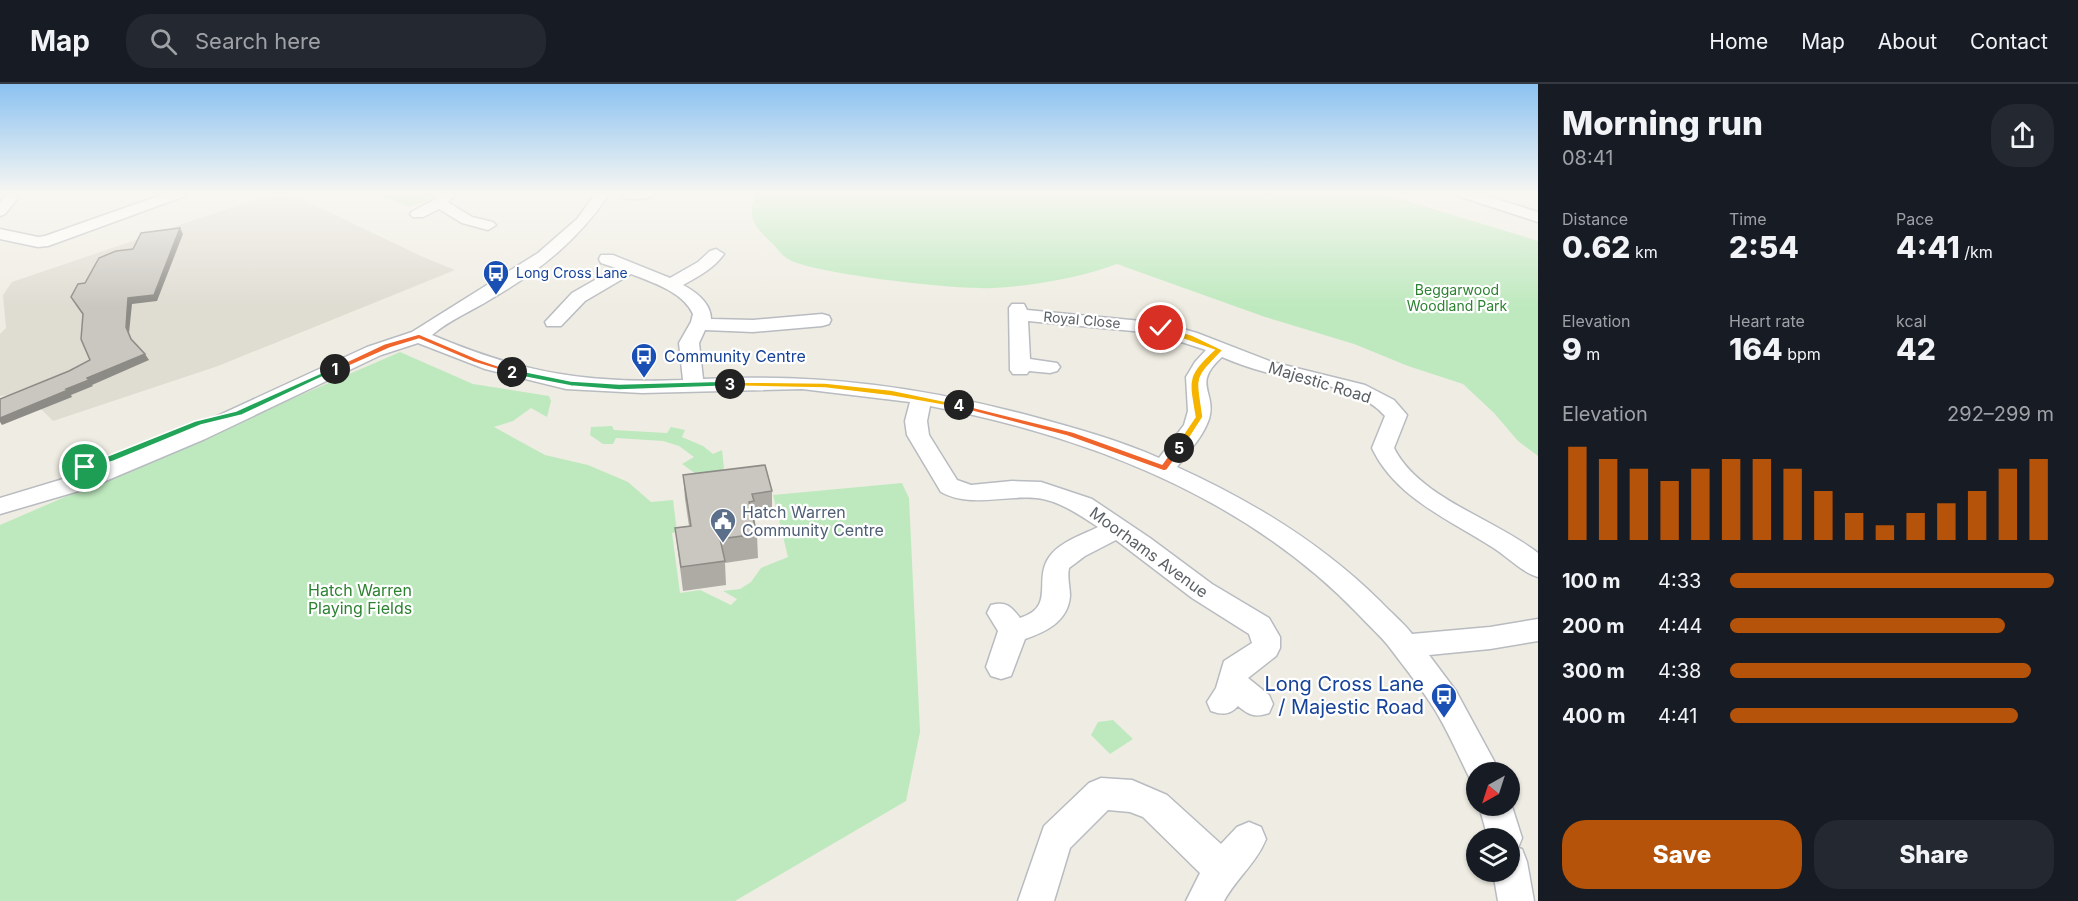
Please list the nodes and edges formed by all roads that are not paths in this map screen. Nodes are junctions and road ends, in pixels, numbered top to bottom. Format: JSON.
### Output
{"nodes":[{"id":1,"x":78,"y":231,"type":"edge"},
{"id":2,"x":572,"y":231,"type":"edge"},
{"id":3,"x":3,"y":238,"type":"edge"},
{"id":4,"x":716,"y":254,"type":"dead end"},
{"id":5,"x":607,"y":258,"type":"dead end"},
{"id":6,"x":629,"y":268,"type":"junction"},
{"id":7,"x":670,"y":285,"type":"junction"},
{"id":8,"x":1149,"y":307,"type":"dead end"},
{"id":9,"x":822,"y":320,"type":"dead end"},
{"id":10,"x":554,"y":322,"type":"dead end"},
{"id":11,"x":700,"y":324,"type":"junction"},
{"id":12,"x":1147,"y":326,"type":"junction"},
{"id":13,"x":419,"y":336,"type":"junction"},
{"id":14,"x":1219,"y":350,"type":"junction"},
{"id":15,"x":1050,"y":367,"type":"dead end"},
{"id":16,"x":694,"y":385,"type":"junction"},
{"id":17,"x":921,"y":398,"type":"junction"},
{"id":18,"x":1164,"y":468,"type":"junction"},
{"id":19,"x":0,"y":506,"type":"edge"},
{"id":20,"x":1117,"y":528,"type":"junction"},
{"id":21,"x":1538,"y":567,"type":"edge"},
{"id":22,"x":1538,"y":630,"type":"edge"},
{"id":23,"x":1406,"y":646,"type":"junction"},
{"id":24,"x":1001,"y":667,"type":"dead end"},
{"id":25,"x":1258,"y":704,"type":"dead end"},
{"id":26,"x":1479,"y":762,"type":"edge"},
{"id":27,"x":1249,"y":839,"type":"dead end"},
{"id":28,"x":1222,"y":869,"type":"junction"},
{"id":29,"x":1513,"y":882,"type":"edge"},
{"id":30,"x":1036,"y":901,"type":"edge"},
{"id":31,"x":1204,"y":901,"type":"edge"},
{"id":32,"x":1516,"y":901,"type":"edge"}],
"edges":[{"from":1,"to":3,"type":"street"},
{"from":2,"to":13,"type":"street"},
{"from":4,"to":7,"type":"street"},
{"from":5,"to":6,"type":"street"},
{"from":6,"to":7,"type":"street"},
{"from":6,"to":10,"type":"street"},
{"from":7,"to":11,"type":"street"},
{"from":8,"to":12,"type":"street"},
{"from":9,"to":11,"type":"street"},
{"from":11,"to":16,"type":"street"},
{"from":12,"to":14,"type":"street","name":"Royal Close"},
{"from":12,"to":15,"type":"street","name":"Royal Close"},
{"from":13,"to":16,"type":"street"},
{"from":13,"to":19,"type":"street"},
{"from":14,"to":18,"type":"street"},
{"from":14,"to":21,"type":"street","name":"Majestic Road"},
{"from":16,"to":17,"type":"street"},
{"from":17,"to":18,"type":"street"},
{"from":17,"to":20,"type":"street","name":"Moorhams Avenue"},
{"from":18,"to":23,"type":"street"},
{"from":20,"to":24,"type":"street"},
{"from":20,"to":25,"type":"street","name":"Moorhams Avenue"},
{"from":22,"to":23,"type":"street"},
{"from":23,"to":26,"type":"street"},
{"from":27,"to":28,"type":"street"},
{"from":28,"to":30,"type":"street"},
{"from":28,"to":31,"type":"street"},
{"from":29,"to":32,"type":"street"}]}
